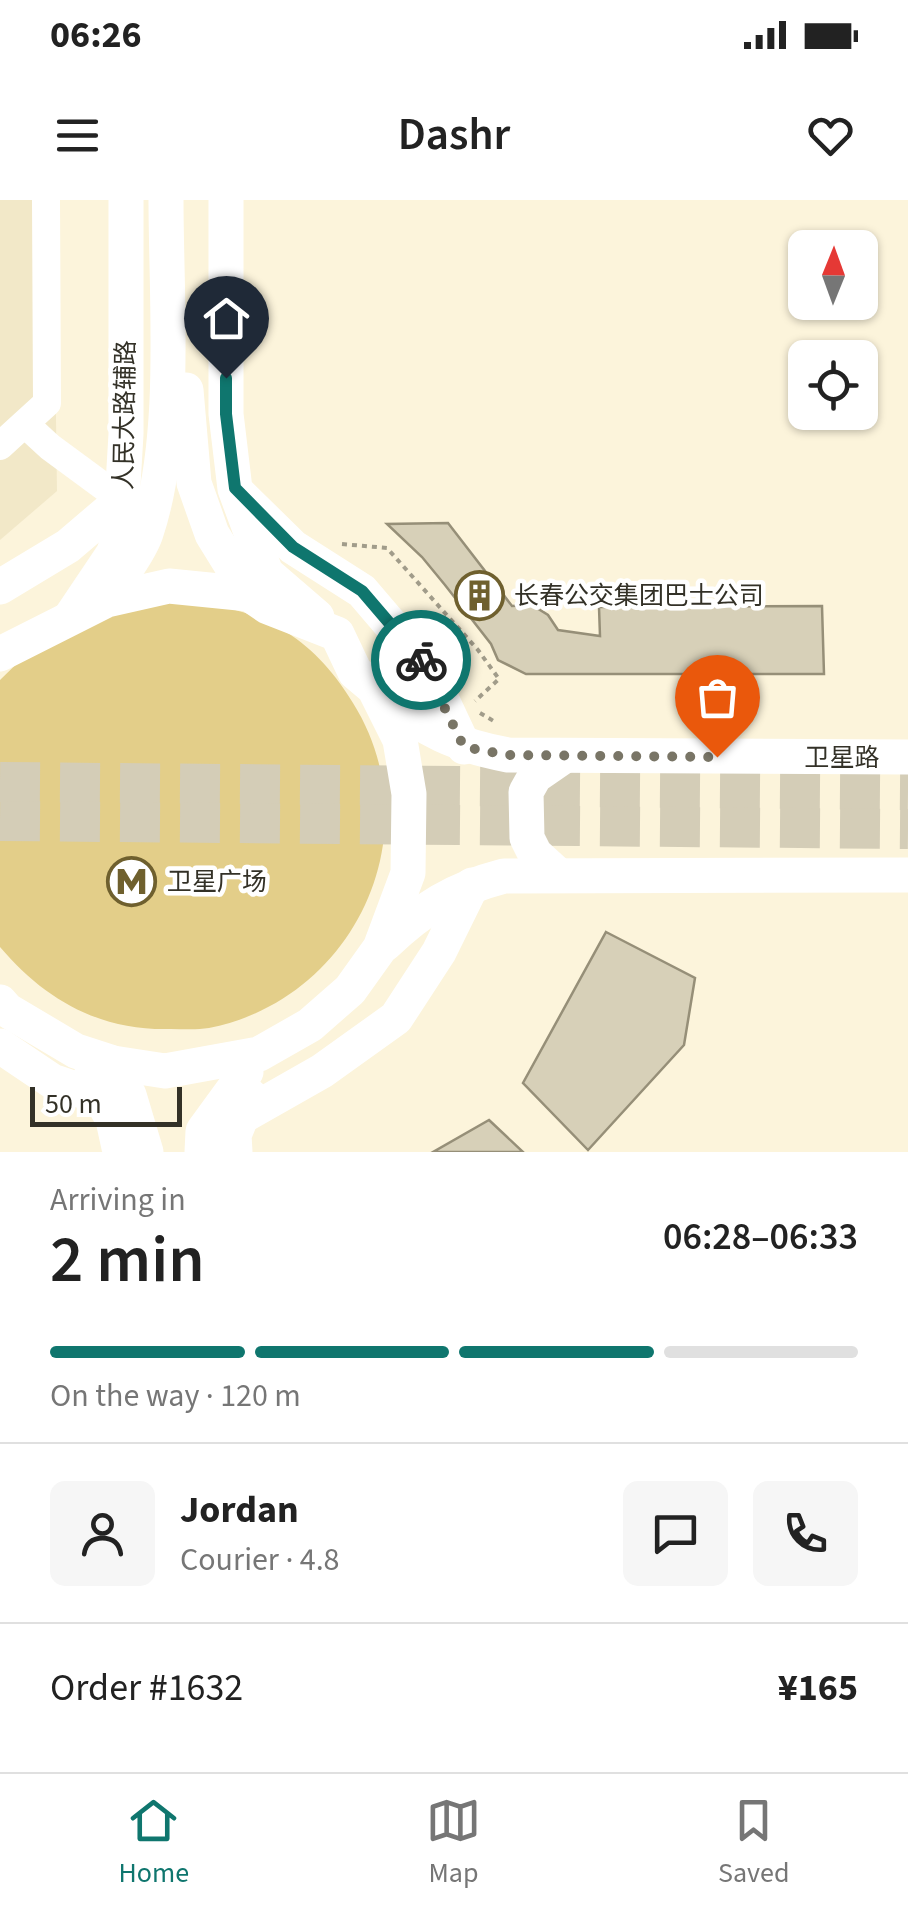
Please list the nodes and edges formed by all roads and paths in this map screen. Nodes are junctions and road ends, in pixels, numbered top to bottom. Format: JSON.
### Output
{"nodes":[{"id":1,"x":46,"y":200,"type":"edge"},
{"id":2,"x":126,"y":200,"type":"edge"},
{"id":3,"x":166,"y":200,"type":"edge"},
{"id":4,"x":186,"y":200,"type":"edge"},
{"id":5,"x":226,"y":200,"type":"edge"},
{"id":6,"x":24,"y":424,"type":"junction"},
{"id":7,"x":0,"y":446,"type":"edge"},
{"id":8,"x":235,"y":488,"type":"junction"},
{"id":9,"x":122,"y":500,"type":"junction"},
{"id":10,"x":0,"y":588,"type":"edge"},
{"id":11,"x":249,"y":594,"type":"junction"},
{"id":12,"x":107,"y":600,"type":"junction"},
{"id":13,"x":71,"y":616,"type":"junction"},
{"id":14,"x":337,"y":634,"type":"junction"},
{"id":15,"x":0,"y":654,"type":"edge"},
{"id":16,"x":374,"y":688,"type":"junction"},
{"id":17,"x":464,"y":747,"type":"junction"},
{"id":18,"x":564,"y":756,"type":"junction"},
{"id":19,"x":908,"y":758,"type":"edge"},
{"id":20,"x":557,"y":874,"type":"junction"},
{"id":21,"x":908,"y":875,"type":"edge"},
{"id":22,"x":472,"y":884,"type":"junction"},
{"id":23,"x":380,"y":948,"type":"junction"},
{"id":24,"x":0,"y":1002,"type":"edge"},
{"id":25,"x":310,"y":1026,"type":"junction"},
{"id":26,"x":0,"y":1046,"type":"edge"},
{"id":27,"x":76,"y":1050,"type":"junction"},
{"id":28,"x":259,"y":1054,"type":"junction"},
{"id":29,"x":113,"y":1064,"type":"junction"},
{"id":30,"x":100,"y":1096,"type":"junction"},
{"id":31,"x":241,"y":1117,"type":"junction"},
{"id":32,"x":120,"y":1152,"type":"edge"},
{"id":33,"x":146,"y":1152,"type":"edge"},
{"id":34,"x":202,"y":1152,"type":"edge"},
{"id":35,"x":234,"y":1152,"type":"edge"}],
"edges":[{"from":1,"to":6,"type":"lane"},
{"from":2,"to":9,"type":"main road","name":"人民大路辅路"},
{"from":3,"to":12,"type":"main road"},
{"from":4,"to":11,"type":"main road"},
{"from":5,"to":8,"type":"main road"},
{"from":6,"to":7,"type":"lane"},
{"from":6,"to":9,"type":"lane"},
{"from":8,"to":14,"type":"main road"},
{"from":8,"to":17,"type":"main road"},
{"from":9,"to":10,"type":"main road"},
{"from":9,"to":13,"type":"main road","name":"人民大路辅路"},
{"from":11,"to":12,"type":"main road"},
{"from":11,"to":14,"type":"main road"},
{"from":12,"to":13,"type":"main road"},
{"from":13,"to":15,"type":"main road"},
{"from":14,"to":16,"type":"main road"},
{"from":16,"to":17,"type":"main road","name":"卫星路"},
{"from":16,"to":23,"type":"main road"},
{"from":17,"to":18,"type":"main road","name":"卫星路"},
{"from":18,"to":19,"type":"main road","name":"卫星路"},
{"from":18,"to":20,"type":"main road"},
{"from":20,"to":21,"type":"main road"},
{"from":20,"to":22,"type":"main road"},
{"from":22,"to":23,"type":"main road"},
{"from":22,"to":31,"type":"main road"},
{"from":23,"to":25,"type":"main road"},
{"from":24,"to":27,"type":"main road"},
{"from":25,"to":28,"type":"main road"},
{"from":25,"to":31,"type":"main road"},
{"from":26,"to":30,"type":"main road"},
{"from":27,"to":29,"type":"main road"},
{"from":27,"to":30,"type":"main road"},
{"from":28,"to":29,"type":"main road"},
{"from":28,"to":34,"type":"main road"},
{"from":29,"to":33,"type":"main road"},
{"from":30,"to":32,"type":"main road"},
{"from":31,"to":35,"type":"main road"}]}
